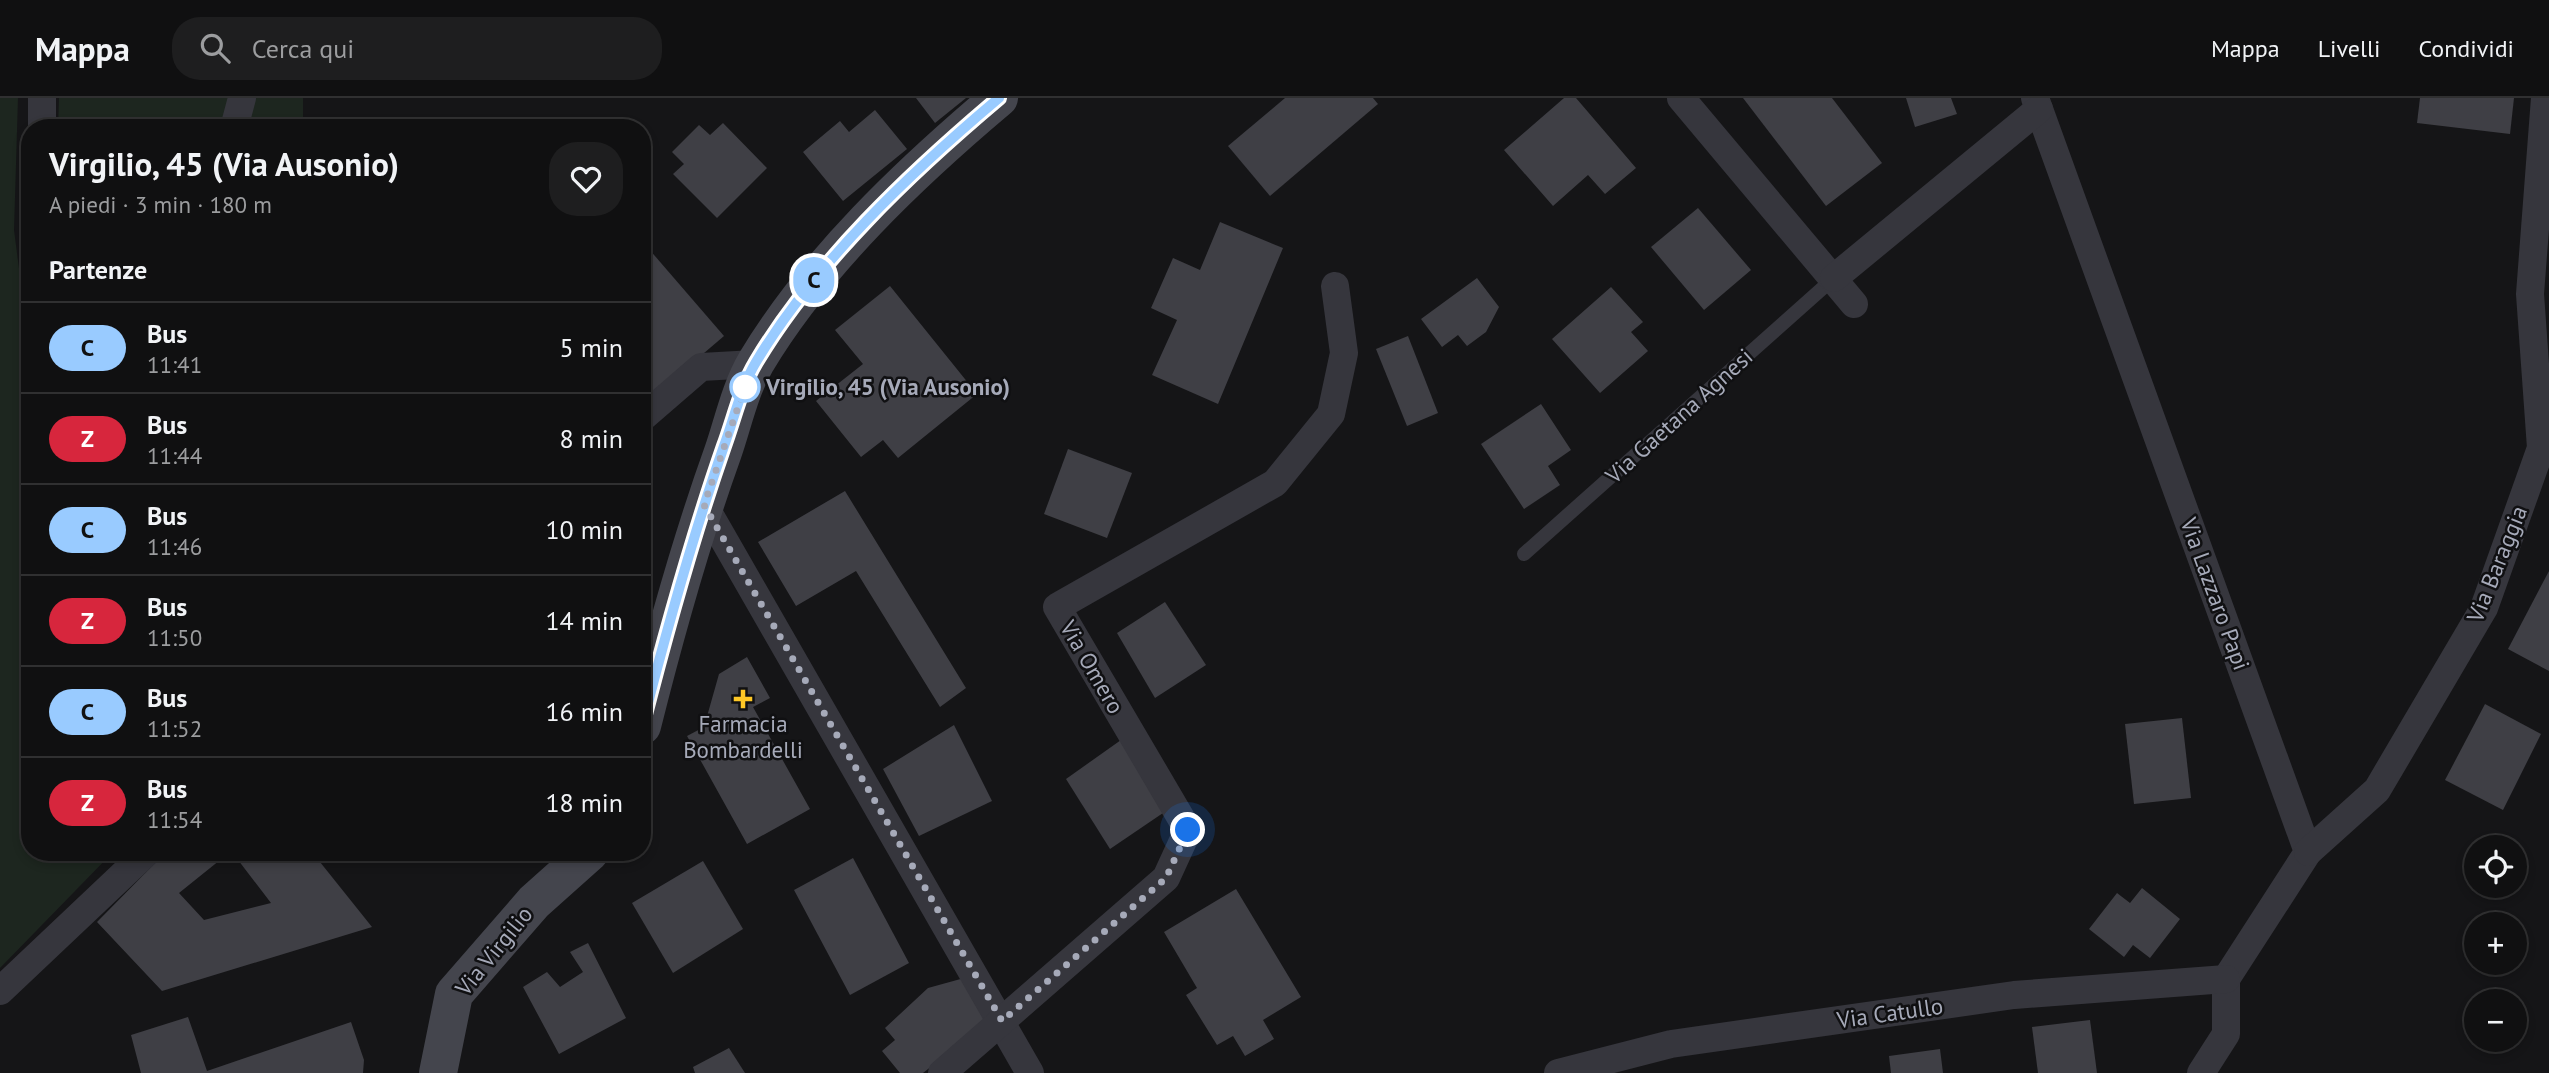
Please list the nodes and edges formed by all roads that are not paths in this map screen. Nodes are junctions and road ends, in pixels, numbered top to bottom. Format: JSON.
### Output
{"nodes":[{"id":1,"x":42,"y":98,"type":"edge"},
{"id":2,"x":242,"y":98,"type":"edge"},
{"id":3,"x":999,"y":98,"type":"edge"},
{"id":4,"x":1681,"y":98,"type":"edge"},
{"id":5,"x":2545,"y":98,"type":"edge"},
{"id":6,"x":2037,"y":104,"type":"edge"},
{"id":7,"x":42,"y":119,"type":"edge"},
{"id":8,"x":236,"y":119,"type":"edge"},
{"id":9,"x":1834,"y":278,"type":"junction"},
{"id":10,"x":1335,"y":286,"type":"dead end"},
{"id":11,"x":1854,"y":304,"type":"dead end"},
{"id":12,"x":755,"y":364,"type":"junction"},
{"id":13,"x":651,"y":410,"type":"edge"},
{"id":14,"x":704,"y":505,"type":"junction"},
{"id":15,"x":1524,"y":554,"type":"dead end"},
{"id":16,"x":651,"y":694,"type":"edge"},
{"id":17,"x":2308,"y":852,"type":"junction"},
{"id":18,"x":138,"y":861,"type":"edge"},
{"id":19,"x":580,"y":861,"type":"edge"},
{"id":20,"x":2226,"y":979,"type":"junction"},
{"id":21,"x":0,"y":991,"type":"edge"},
{"id":22,"x":1002,"y":1021,"type":"junction"},
{"id":23,"x":438,"y":1073,"type":"edge"},
{"id":24,"x":942,"y":1073,"type":"edge"},
{"id":25,"x":1030,"y":1073,"type":"edge"},
{"id":26,"x":1558,"y":1073,"type":"edge"},
{"id":27,"x":2202,"y":1073,"type":"edge"}],
"edges":[{"from":1,"to":7,"type":"street"},
{"from":2,"to":8,"type":"street"},
{"from":3,"to":12,"type":"main road"},
{"from":4,"to":9,"type":"street"},
{"from":5,"to":17,"type":"street","name":"Via Baraggia"},
{"from":6,"to":9,"type":"street","name":"Via Gaetana Agnesi"},
{"from":6,"to":17,"type":"street","name":"Via Lazzaro Papi"},
{"from":9,"to":11,"type":"street"},
{"from":9,"to":15,"type":"lane","name":"Via Gaetana Agnesi"},
{"from":10,"to":22,"type":"street","name":"Via Omero"},
{"from":12,"to":13,"type":"street"},
{"from":12,"to":14,"type":"main road"},
{"from":14,"to":16,"type":"main road"},
{"from":14,"to":22,"type":"street"},
{"from":17,"to":20,"type":"street"},
{"from":18,"to":21,"type":"street"},
{"from":19,"to":23,"type":"main road","name":"Via Virgilio"},
{"from":20,"to":26,"type":"street","name":"Via Catullo"},
{"from":20,"to":27,"type":"street"},
{"from":22,"to":24,"type":"street","name":"Via Omero"},
{"from":22,"to":25,"type":"street"}]}
